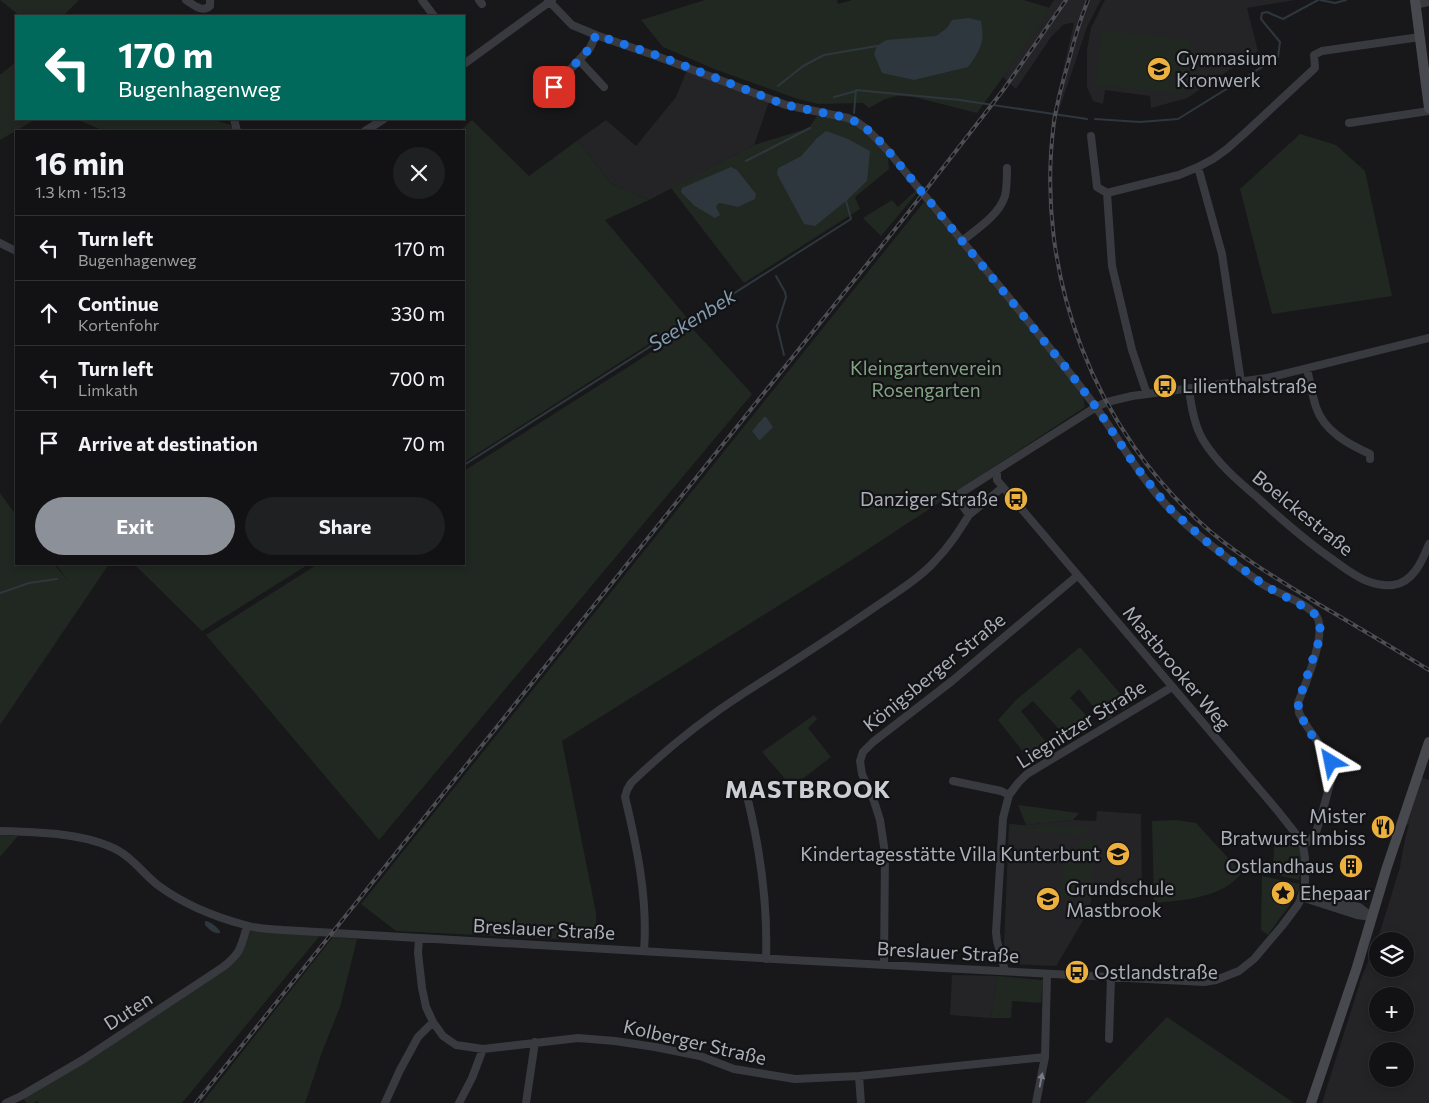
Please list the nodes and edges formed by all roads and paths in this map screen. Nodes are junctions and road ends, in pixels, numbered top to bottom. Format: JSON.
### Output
{"nodes":[{"id":1,"x":210,"y":0,"type":"edge"},
{"id":2,"x":422,"y":0,"type":"edge"},
{"id":3,"x":189,"y":1,"type":"edge"},
{"id":4,"x":550,"y":1,"type":"edge"},
{"id":5,"x":1415,"y":2,"type":"edge"},
{"id":6,"x":1429,"y":2,"type":"edge"},
{"id":7,"x":433,"y":15,"type":"edge"},
{"id":8,"x":596,"y":35,"type":"junction"},
{"id":9,"x":1420,"y":37,"type":"junction"},
{"id":10,"x":579,"y":60,"type":"junction"},
{"id":11,"x":465,"y":63,"type":"edge"},
{"id":12,"x":554,"y":87,"type":"dead end"},
{"id":13,"x":604,"y":87,"type":"dead end"},
{"id":14,"x":1429,"y":110,"type":"edge"},
{"id":15,"x":382,"y":120,"type":"edge"},
{"id":16,"x":1349,"y":123,"type":"dead end"},
{"id":17,"x":367,"y":130,"type":"edge"},
{"id":18,"x":1091,"y":136,"type":"dead end"},
{"id":19,"x":1198,"y":167,"type":"junction"},
{"id":20,"x":1008,"y":168,"type":"dead end"},
{"id":21,"x":1107,"y":193,"type":"junction"},
{"id":22,"x":962,"y":241,"type":"junction"},
{"id":23,"x":0,"y":243,"type":"edge"},
{"id":24,"x":15,"y":250,"type":"edge"},
{"id":25,"x":1429,"y":338,"type":"edge"},
{"id":26,"x":1307,"y":369,"type":"junction"},
{"id":27,"x":1241,"y":382,"type":"junction"},
{"id":28,"x":1189,"y":389,"type":"junction"},
{"id":29,"x":1147,"y":394,"type":"junction"},
{"id":30,"x":1096,"y":407,"type":"junction"},
{"id":31,"x":1370,"y":459,"type":"dead end"},
{"id":32,"x":997,"y":470,"type":"junction"},
{"id":33,"x":1003,"y":487,"type":"junction"},
{"id":34,"x":969,"y":515,"type":"junction"},
{"id":35,"x":1429,"y":544,"type":"edge"},
{"id":36,"x":1077,"y":576,"type":"junction"},
{"id":37,"x":1172,"y":686,"type":"junction"},
{"id":38,"x":1429,"y":742,"type":"edge"},
{"id":39,"x":953,"y":781,"type":"dead end"},
{"id":40,"x":1009,"y":795,"type":"junction"},
{"id":41,"x":747,"y":796,"type":"dead end"},
{"id":42,"x":0,"y":831,"type":"edge"},
{"id":43,"x":1303,"y":846,"type":"junction"},
{"id":44,"x":1300,"y":897,"type":"junction"},
{"id":45,"x":1372,"y":917,"type":"junction"},
{"id":46,"x":247,"y":926,"type":"junction"},
{"id":47,"x":419,"y":938,"type":"junction"},
{"id":48,"x":644,"y":951,"type":"junction"},
{"id":49,"x":766,"y":959,"type":"junction"},
{"id":50,"x":884,"y":965,"type":"junction"},
{"id":51,"x":1005,"y":971,"type":"junction"},
{"id":52,"x":1047,"y":974,"type":"junction"},
{"id":53,"x":1111,"y":977,"type":"junction"},
{"id":54,"x":433,"y":1022,"type":"junction"},
{"id":55,"x":1109,"y":1039,"type":"dead end"},
{"id":56,"x":535,"y":1042,"type":"junction"},
{"id":57,"x":483,"y":1049,"type":"junction"},
{"id":58,"x":1045,"y":1057,"type":"junction"},
{"id":59,"x":859,"y":1076,"type":"junction"},
{"id":60,"x":6,"y":1103,"type":"edge"},
{"id":61,"x":385,"y":1103,"type":"edge"},
{"id":62,"x":459,"y":1103,"type":"edge"},
{"id":63,"x":526,"y":1103,"type":"edge"},
{"id":64,"x":861,"y":1103,"type":"edge"},
{"id":65,"x":1036,"y":1103,"type":"edge"},
{"id":66,"x":1311,"y":1103,"type":"edge"}],
"edges":[{"from":1,"to":3,"type":"street"},
{"from":2,"to":7,"type":"street"},
{"from":4,"to":8,"type":"street"},
{"from":4,"to":11,"type":"street"},
{"from":5,"to":6,"type":"street"},
{"from":5,"to":9,"type":"main road"},
{"from":8,"to":10,"type":"street"},
{"from":8,"to":22,"type":"street"},
{"from":9,"to":14,"type":"main road"},
{"from":9,"to":19,"type":"street"},
{"from":10,"to":12,"type":"street"},
{"from":10,"to":13,"type":"street"},
{"from":14,"to":16,"type":"street"},
{"from":15,"to":17,"type":"street"},
{"from":18,"to":21,"type":"street"},
{"from":19,"to":21,"type":"street"},
{"from":19,"to":27,"type":"street"},
{"from":20,"to":22,"type":"street"},
{"from":21,"to":29,"type":"street"},
{"from":22,"to":30,"type":"street"},
{"from":23,"to":24,"type":"street"},
{"from":25,"to":26,"type":"street"},
{"from":26,"to":27,"type":"street"},
{"from":26,"to":31,"type":"street"},
{"from":27,"to":28,"type":"street"},
{"from":28,"to":29,"type":"street"},
{"from":28,"to":35,"type":"street","name":"Boelckestraße"},
{"from":29,"to":30,"type":"street"},
{"from":30,"to":32,"type":"street"},
{"from":30,"to":43,"type":"street"},
{"from":32,"to":33,"type":"street","name":"Mastbrooker Weg"},
{"from":32,"to":34,"type":"street"},
{"from":33,"to":34,"type":"street"},
{"from":33,"to":36,"type":"street","name":"Mastbrooker Weg"},
{"from":34,"to":48,"type":"street"},
{"from":36,"to":37,"type":"street","name":"Mastbrooker Weg"},
{"from":36,"to":50,"type":"street","name":"Königsberger Straße"},
{"from":37,"to":40,"type":"street","name":"Liegnitzer Straße"},
{"from":37,"to":43,"type":"street","name":"Mastbrooker Weg"},
{"from":38,"to":45,"type":"main road"},
{"from":39,"to":40,"type":"street"},
{"from":40,"to":51,"type":"street","name":"Liegnitzer Straße"},
{"from":41,"to":49,"type":"street"},
{"from":42,"to":46,"type":"street","name":"Breslauer Straße"},
{"from":43,"to":44,"type":"street","name":"Mastbrooker Weg"},
{"from":44,"to":45,"type":"street"},
{"from":44,"to":53,"type":"street"},
{"from":45,"to":66,"type":"main road"},
{"from":46,"to":47,"type":"street","name":"Breslauer Straße"},
{"from":46,"to":60,"type":"street","name":"Duten"},
{"from":47,"to":48,"type":"street","name":"Breslauer Straße"},
{"from":47,"to":54,"type":"street","name":"Kolberger Straße"},
{"from":48,"to":49,"type":"street","name":"Breslauer Straße"},
{"from":49,"to":50,"type":"street","name":"Breslauer Straße"},
{"from":50,"to":51,"type":"street","name":"Breslauer Straße"},
{"from":51,"to":52,"type":"street","name":"Breslauer Straße"},
{"from":52,"to":53,"type":"street","name":"Breslauer Straße"},
{"from":52,"to":58,"type":"street"},
{"from":53,"to":55,"type":"street"},
{"from":54,"to":57,"type":"street","name":"Kolberger Straße"},
{"from":54,"to":61,"type":"street"},
{"from":56,"to":57,"type":"street","name":"Kolberger Straße"},
{"from":56,"to":59,"type":"street","name":"Kolberger Straße"},
{"from":56,"to":63,"type":"street"},
{"from":57,"to":62,"type":"street"},
{"from":58,"to":59,"type":"street","name":"Kolberger Straße"},
{"from":65,"to":58,"type":"street","one_way":true},
{"from":59,"to":64,"type":"street"}]}
